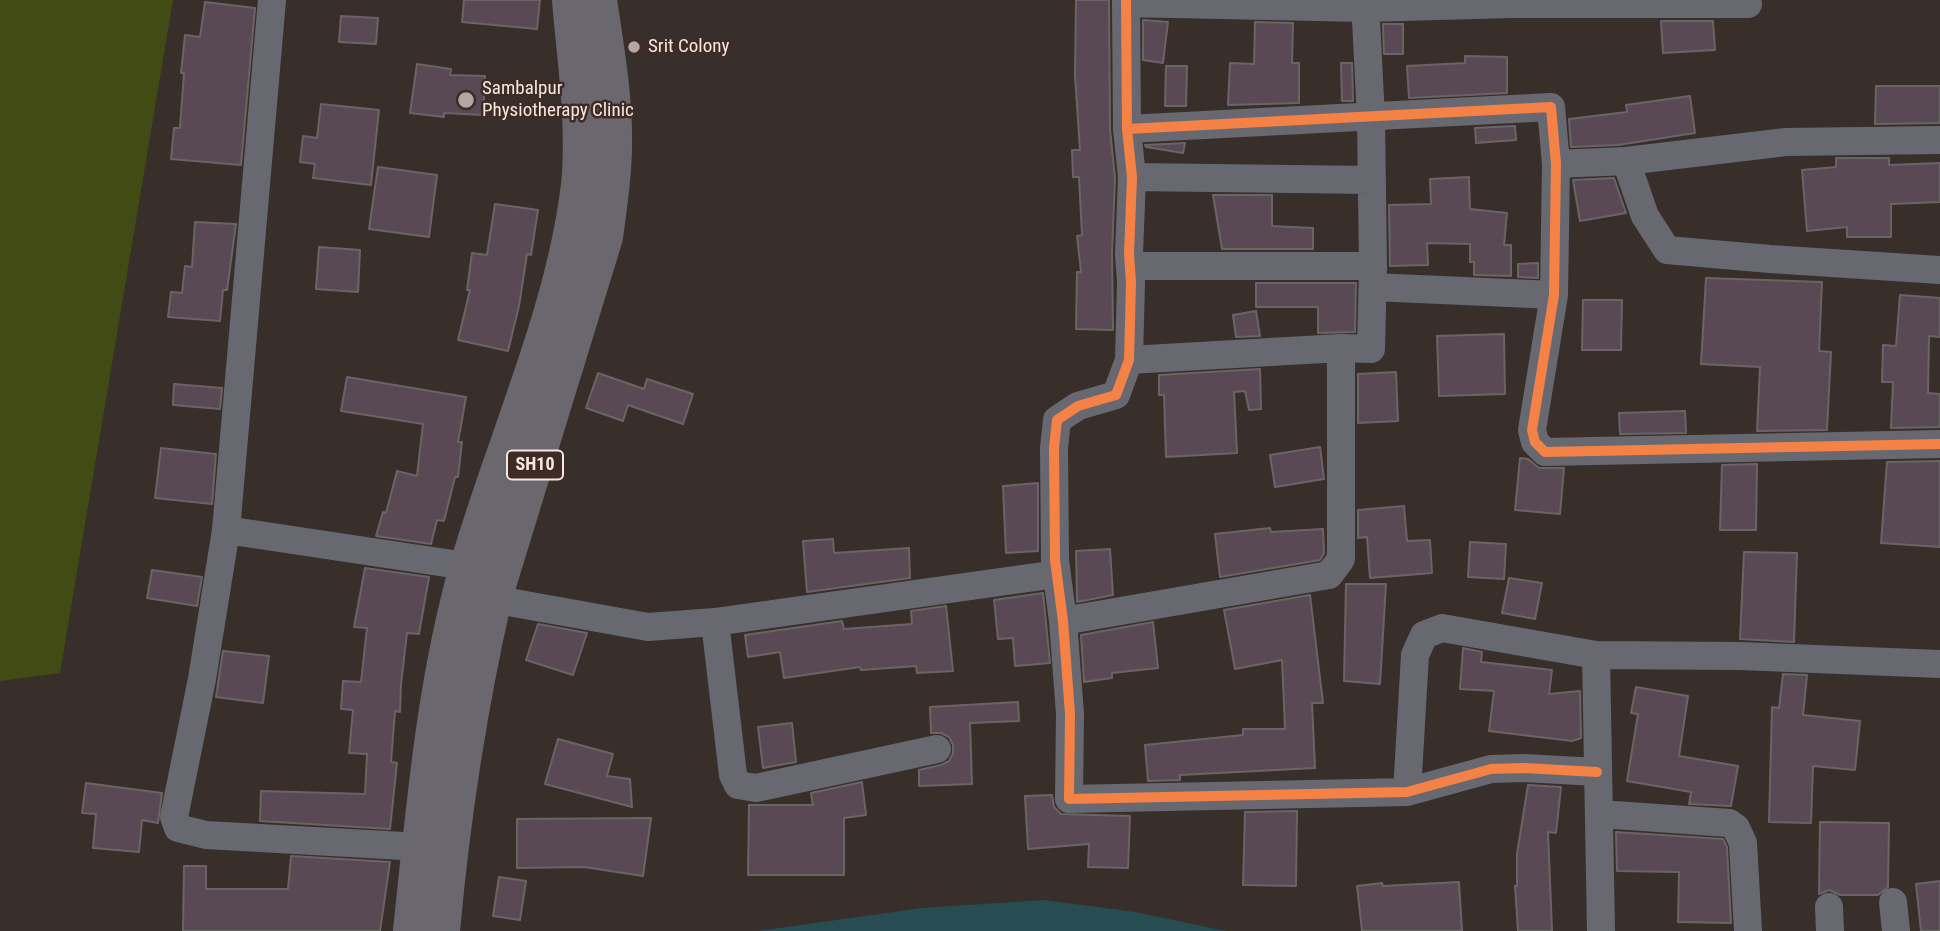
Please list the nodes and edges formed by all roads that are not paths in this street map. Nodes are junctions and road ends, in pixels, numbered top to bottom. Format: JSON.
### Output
{"nodes":[{"id":1,"x":272,"y":0,"type":"edge"},
{"id":2,"x":571,"y":0,"type":"edge"},
{"id":3,"x":598,"y":0,"type":"edge"},
{"id":4,"x":1126,"y":2,"type":"edge"},
{"id":5,"x":1365,"y":4,"type":"edge"},
{"id":6,"x":1748,"y":4,"type":"dead end"},
{"id":7,"x":1371,"y":118,"type":"junction"},
{"id":8,"x":1127,"y":129,"type":"junction"},
{"id":9,"x":1940,"y":140,"type":"edge"},
{"id":10,"x":1626,"y":162,"type":"junction"},
{"id":11,"x":1556,"y":164,"type":"junction"},
{"id":12,"x":1132,"y":177,"type":"junction"},
{"id":13,"x":1371,"y":180,"type":"junction"},
{"id":14,"x":1130,"y":266,"type":"junction"},
{"id":15,"x":1940,"y":270,"type":"edge"},
{"id":16,"x":1373,"y":276,"type":"junction"},
{"id":17,"x":1554,"y":295,"type":"junction"},
{"id":18,"x":1341,"y":348,"type":"junction"},
{"id":19,"x":1129,"y":359,"type":"junction"},
{"id":20,"x":1940,"y":444,"type":"edge"},
{"id":21,"x":226,"y":530,"type":"junction"},
{"id":22,"x":1057,"y":574,"type":"junction"},
{"id":23,"x":481,"y":582,"type":"junction"},
{"id":24,"x":1063,"y":621,"type":"junction"},
{"id":25,"x":715,"y":622,"type":"junction"},
{"id":26,"x":1595,"y":655,"type":"junction"},
{"id":27,"x":1940,"y":664,"type":"edge"},
{"id":28,"x":937,"y":749,"type":"dead end"},
{"id":29,"x":1597,"y":772,"type":"junction"},
{"id":30,"x":1407,"y":792,"type":"junction"},
{"id":31,"x":1600,"y":814,"type":"junction"},
{"id":32,"x":421,"y":847,"type":"junction"},
{"id":33,"x":1893,"y":902,"type":"dead end"},
{"id":34,"x":412,"y":931,"type":"edge"},
{"id":35,"x":441,"y":931,"type":"edge"},
{"id":36,"x":1601,"y":931,"type":"edge"},
{"id":37,"x":1748,"y":931,"type":"edge"},
{"id":38,"x":1896,"y":931,"type":"edge"}],
"edges":[{"from":1,"to":21,"type":"street"},
{"from":2,"to":23,"type":"main road","number":"SH10"},
{"from":3,"to":23,"type":"main road","number":"SH10"},
{"from":4,"to":5,"type":"street"},
{"from":4,"to":8,"type":"street"},
{"from":5,"to":6,"type":"street"},
{"from":5,"to":7,"type":"street"},
{"from":7,"to":8,"type":"street"},
{"from":7,"to":11,"type":"street"},
{"from":7,"to":13,"type":"street"},
{"from":8,"to":12,"type":"street"},
{"from":9,"to":10,"type":"street"},
{"from":10,"to":11,"type":"street"},
{"from":10,"to":15,"type":"street"},
{"from":11,"to":17,"type":"street"},
{"from":12,"to":13,"type":"street"},
{"from":12,"to":14,"type":"street"},
{"from":13,"to":16,"type":"street"},
{"from":14,"to":16,"type":"street"},
{"from":14,"to":19,"type":"street"},
{"from":16,"to":17,"type":"street"},
{"from":16,"to":18,"type":"street"},
{"from":17,"to":20,"type":"street"},
{"from":18,"to":19,"type":"street"},
{"from":18,"to":24,"type":"street"},
{"from":19,"to":22,"type":"street"},
{"from":21,"to":23,"type":"street"},
{"from":21,"to":32,"type":"street"},
{"from":22,"to":24,"type":"street"},
{"from":22,"to":25,"type":"street"},
{"from":23,"to":25,"type":"street"},
{"from":23,"to":32,"type":"main road","number":"SH10"},
{"from":23,"to":35,"type":"main road","number":"SH10"},
{"from":24,"to":30,"type":"street"},
{"from":25,"to":28,"type":"street"},
{"from":26,"to":27,"type":"street"},
{"from":26,"to":29,"type":"street"},
{"from":26,"to":30,"type":"street"},
{"from":29,"to":30,"type":"street"},
{"from":29,"to":31,"type":"street"},
{"from":31,"to":36,"type":"street"},
{"from":31,"to":37,"type":"street"},
{"from":32,"to":34,"type":"main road","number":"SH10"},
{"from":33,"to":38,"type":"street"}]}
